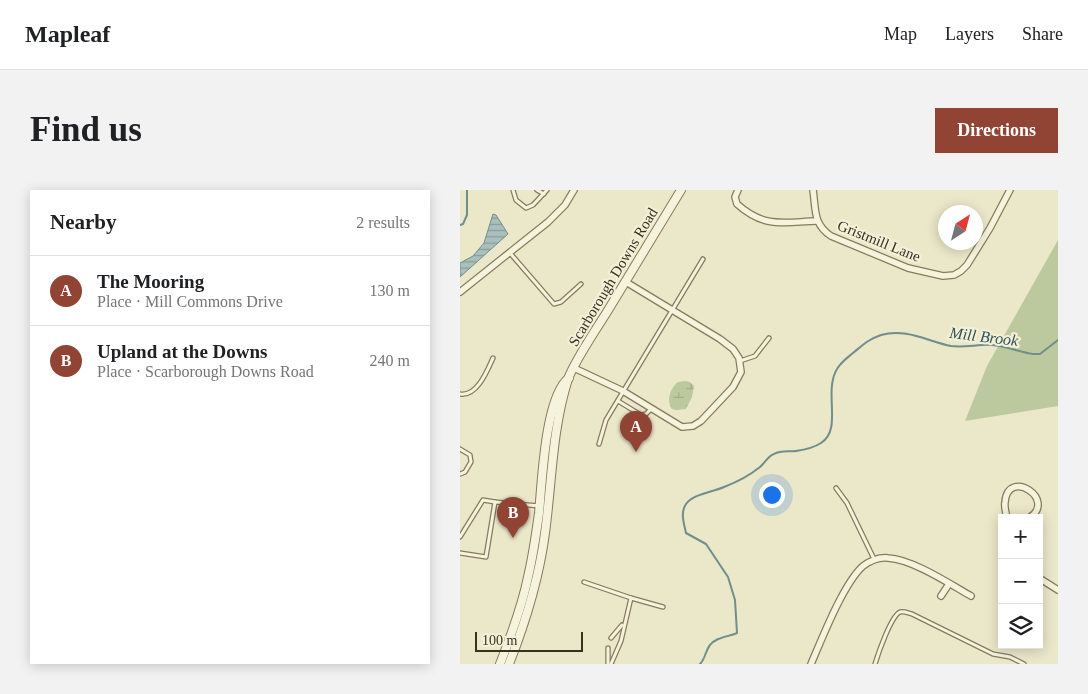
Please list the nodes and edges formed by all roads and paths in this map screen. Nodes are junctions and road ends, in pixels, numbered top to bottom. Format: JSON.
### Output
{"nodes":[{"id":1,"x":513,"y":190,"type":"edge"},
{"id":2,"x":536,"y":190,"type":"edge"},
{"id":3,"x":547,"y":190,"type":"edge"},
{"id":4,"x":574,"y":190,"type":"edge"},
{"id":5,"x":681,"y":190,"type":"edge"},
{"id":6,"x":738,"y":190,"type":"edge"},
{"id":7,"x":813,"y":190,"type":"edge"},
{"id":8,"x":1010,"y":190,"type":"edge"},
{"id":9,"x":544,"y":194,"type":"junction"},
{"id":10,"x":817,"y":221,"type":"junction"},
{"id":11,"x":510,"y":252,"type":"junction"},
{"id":12,"x":703,"y":259,"type":"dead end"},
{"id":13,"x":626,"y":282,"type":"junction"},
{"id":14,"x":581,"y":284,"type":"dead end"},
{"id":15,"x":460,"y":292,"type":"edge"},
{"id":16,"x":672,"y":310,"type":"junction"},
{"id":17,"x":769,"y":338,"type":"dead end"},
{"id":18,"x":493,"y":358,"type":"dead end"},
{"id":19,"x":740,"y":361,"type":"junction"},
{"id":20,"x":574,"y":368,"type":"junction"},
{"id":21,"x":623,"y":391,"type":"junction"},
{"id":22,"x":460,"y":394,"type":"edge"},
{"id":23,"x":618,"y":401,"type":"junction"},
{"id":24,"x":651,"y":409,"type":"junction"},
{"id":25,"x":599,"y":444,"type":"dead end"},
{"id":26,"x":460,"y":449,"type":"edge"},
{"id":27,"x":460,"y":474,"type":"edge"},
{"id":28,"x":836,"y":488,"type":"dead end"},
{"id":29,"x":494,"y":502,"type":"junction"},
{"id":30,"x":543,"y":507,"type":"junction"},
{"id":31,"x":1006,"y":514,"type":"edge"},
{"id":32,"x":1032,"y":514,"type":"edge"},
{"id":33,"x":460,"y":537,"type":"edge"},
{"id":34,"x":460,"y":553,"type":"edge"},
{"id":35,"x":874,"y":560,"type":"junction"},
{"id":36,"x":1043,"y":581,"type":"edge"},
{"id":37,"x":584,"y":582,"type":"dead end"},
{"id":38,"x":949,"y":584,"type":"junction"},
{"id":39,"x":1058,"y":590,"type":"edge"},
{"id":40,"x":941,"y":596,"type":"dead end"},
{"id":41,"x":971,"y":596,"type":"dead end"},
{"id":42,"x":631,"y":598,"type":"junction"},
{"id":43,"x":663,"y":607,"type":"dead end"},
{"id":44,"x":624,"y":622,"type":"junction"},
{"id":45,"x":611,"y":638,"type":"dead end"},
{"id":46,"x":608,"y":648,"type":"dead end"},
{"id":47,"x":500,"y":664,"type":"edge"},
{"id":48,"x":509,"y":664,"type":"edge"},
{"id":49,"x":609,"y":664,"type":"edge"},
{"id":50,"x":811,"y":664,"type":"edge"},
{"id":51,"x":875,"y":664,"type":"edge"},
{"id":52,"x":1024,"y":664,"type":"edge"}],
"edges":[{"from":1,"to":9,"type":"lane"},
{"from":2,"to":9,"type":"lane"},
{"from":3,"to":9,"type":"lane"},
{"from":4,"to":11,"type":"street"},
{"from":5,"to":13,"type":"street","name":"Scarborough Downs Road"},
{"from":6,"to":10,"type":"street"},
{"from":7,"to":10,"type":"street","name":"Gristmill Lane"},
{"from":8,"to":10,"type":"street","name":"Gristmill Lane"},
{"from":11,"to":14,"type":"lane"},
{"from":11,"to":15,"type":"street"},
{"from":12,"to":16,"type":"lane"},
{"from":13,"to":16,"type":"street"},
{"from":13,"to":20,"type":"street","name":"Scarborough Downs Road"},
{"from":16,"to":19,"type":"street"},
{"from":16,"to":21,"type":"lane"},
{"from":17,"to":19,"type":"lane"},
{"from":18,"to":22,"type":"lane"},
{"from":19,"to":24,"type":"street"},
{"from":20,"to":21,"type":"street"},
{"from":20,"to":30,"type":"street","name":"Scarborough Downs Road"},
{"from":21,"to":23,"type":"lane"},
{"from":21,"to":24,"type":"street"},
{"from":23,"to":24,"type":"lane"},
{"from":23,"to":25,"type":"lane"},
{"from":26,"to":27,"type":"lane"},
{"from":28,"to":35,"type":"lane"},
{"from":29,"to":30,"type":"lane"},
{"from":29,"to":33,"type":"lane"},
{"from":29,"to":34,"type":"lane"},
{"from":30,"to":47,"type":"street","name":"Scarborough Downs Road"},
{"from":30,"to":48,"type":"street","name":"Scarborough Downs Road"},
{"from":31,"to":32,"type":"street"},
{"from":35,"to":38,"type":"street"},
{"from":35,"to":50,"type":"street"},
{"from":36,"to":39,"type":"street"},
{"from":37,"to":42,"type":"lane"},
{"from":38,"to":40,"type":"street"},
{"from":38,"to":41,"type":"street"},
{"from":42,"to":43,"type":"lane"},
{"from":42,"to":44,"type":"lane"},
{"from":44,"to":45,"type":"lane"},
{"from":44,"to":49,"type":"lane"},
{"from":46,"to":49,"type":"lane"},
{"from":51,"to":52,"type":"lane"}]}
